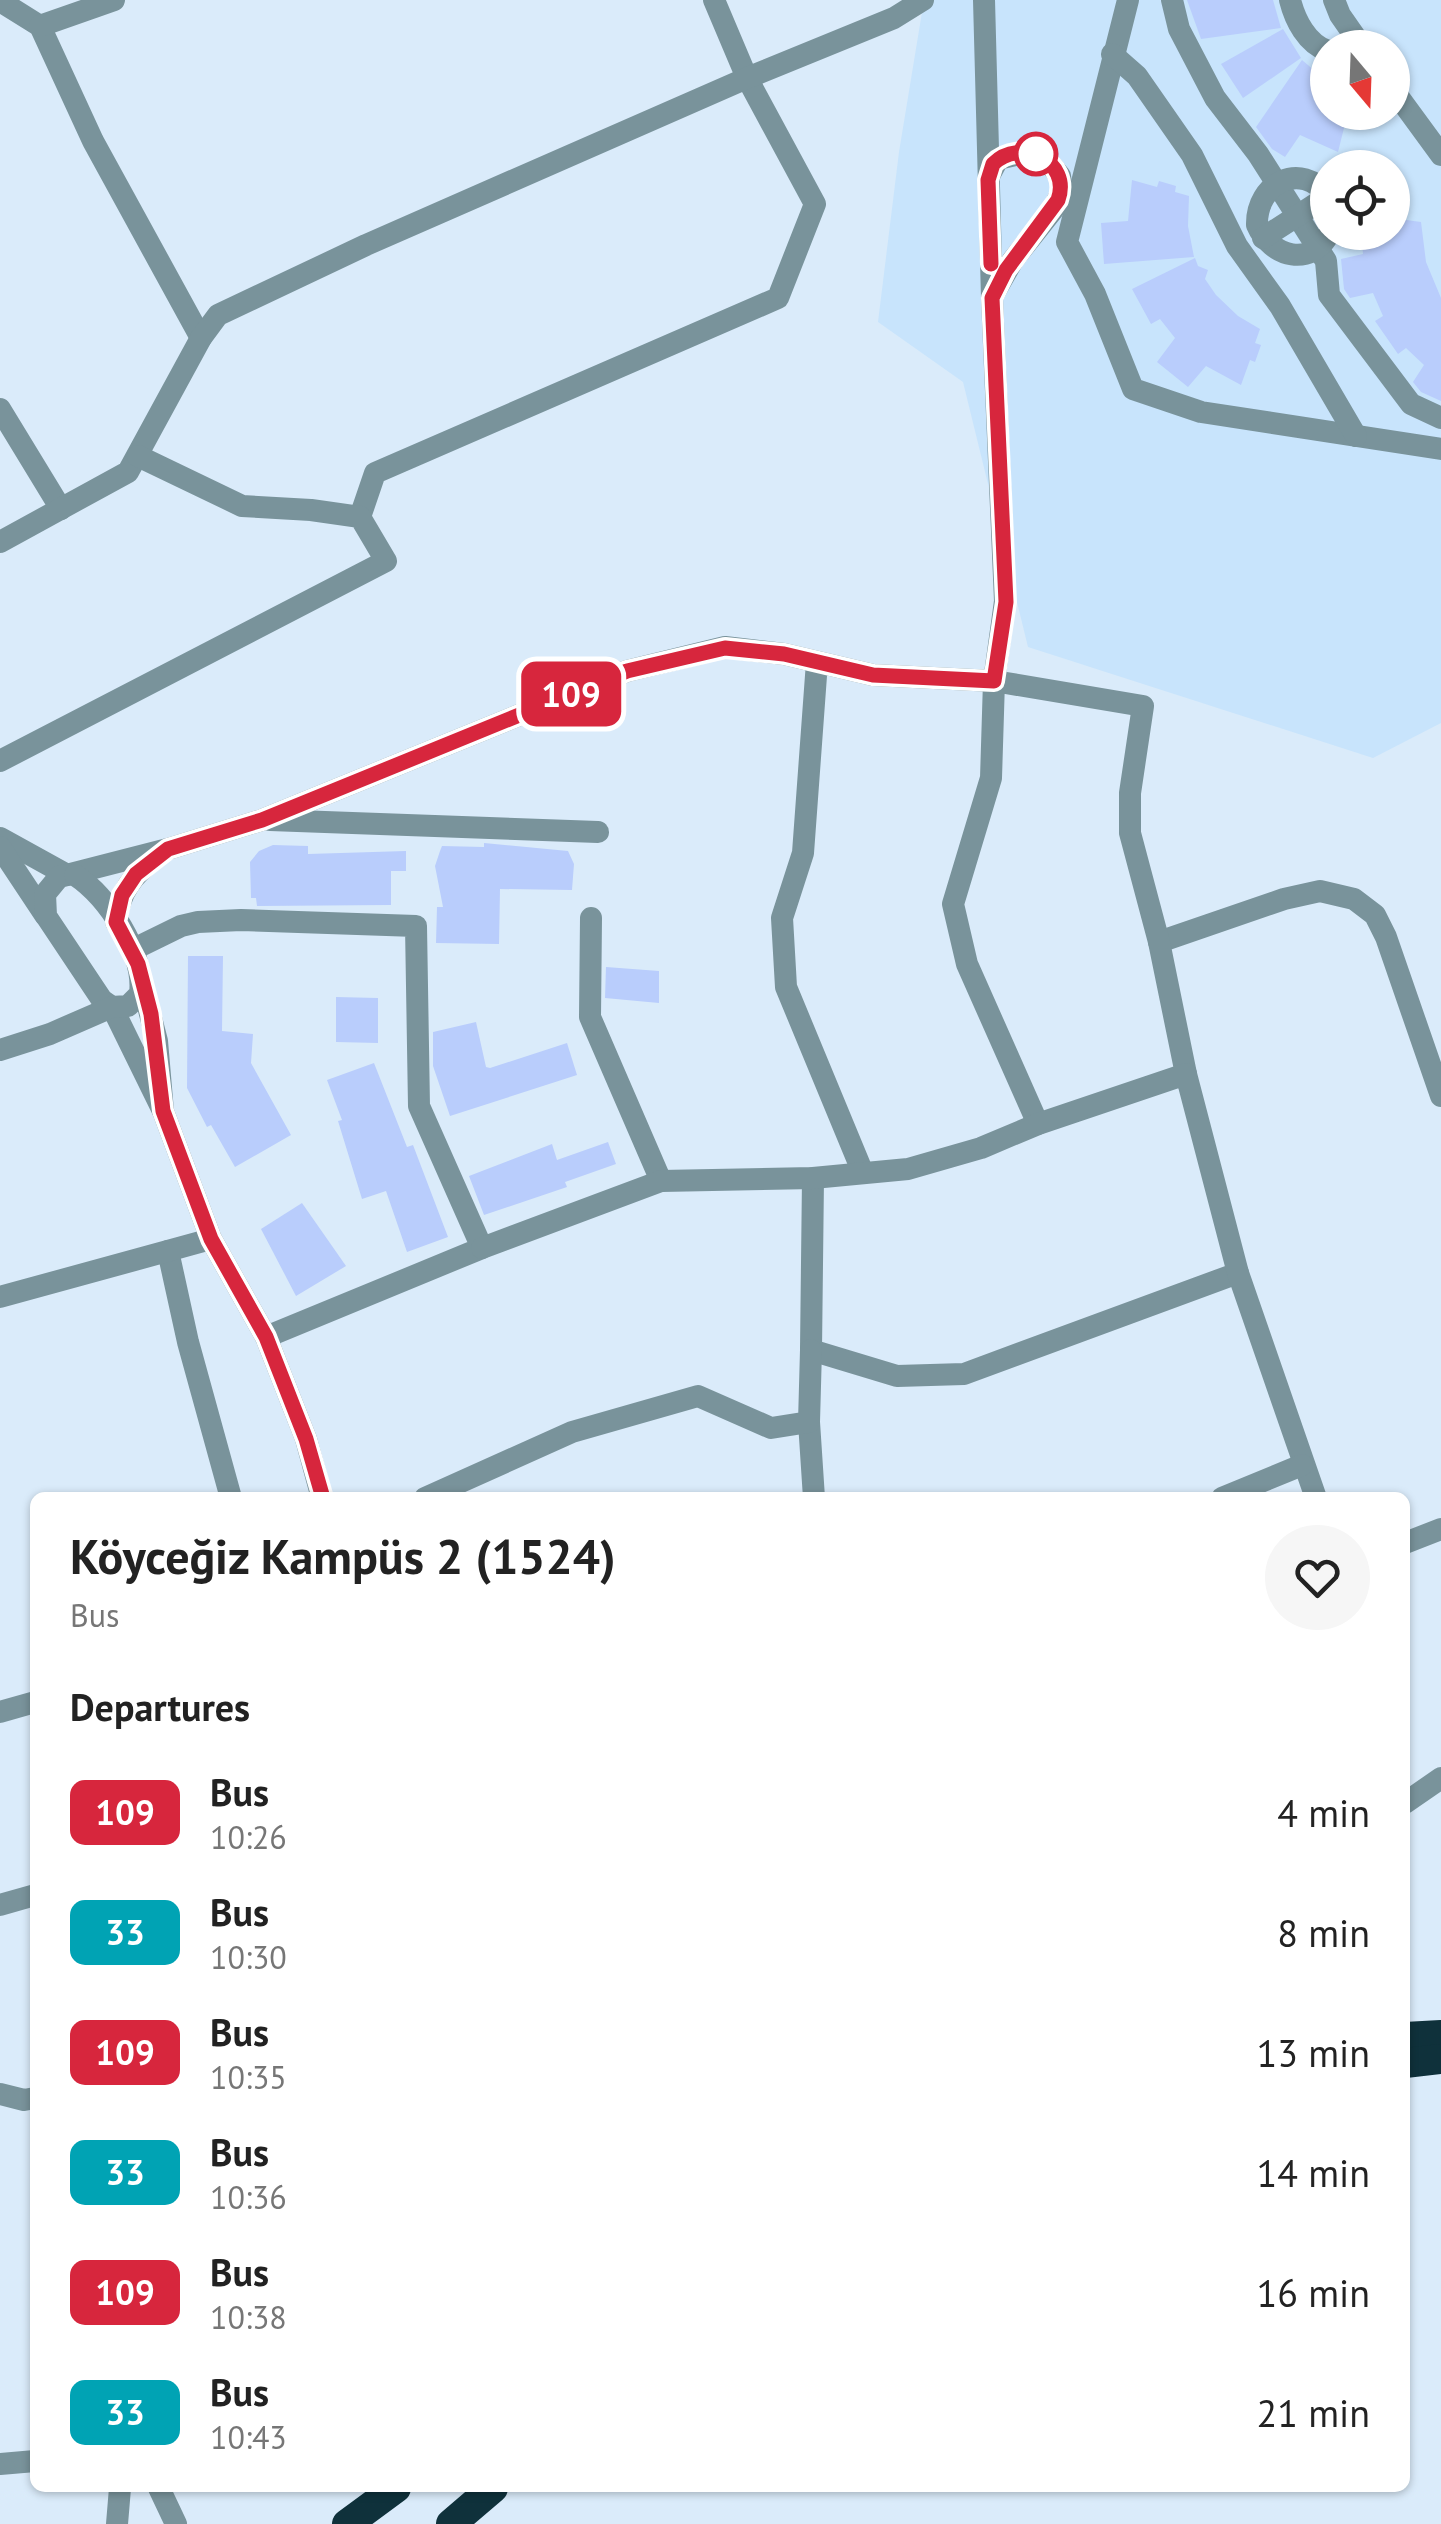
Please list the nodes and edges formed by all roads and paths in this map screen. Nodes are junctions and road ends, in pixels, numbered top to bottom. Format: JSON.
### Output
{"nodes":[{"id":1,"x":0,"y":0,"type":"edge"},
{"id":2,"x":114,"y":0,"type":"edge"},
{"id":3,"x":714,"y":0,"type":"edge"},
{"id":4,"x":923,"y":0,"type":"edge"},
{"id":5,"x":984,"y":0,"type":"edge"},
{"id":6,"x":1128,"y":0,"type":"edge"},
{"id":7,"x":1172,"y":0,"type":"edge"},
{"id":8,"x":1290,"y":0,"type":"edge"},
{"id":9,"x":1334,"y":0,"type":"edge"},
{"id":10,"x":40,"y":26,"type":"junction"},
{"id":11,"x":1350,"y":30,"type":"edge"},
{"id":12,"x":1310,"y":40,"type":"edge"},
{"id":13,"x":1112,"y":54,"type":"junction"},
{"id":14,"x":746,"y":78,"type":"junction"},
{"id":15,"x":1410,"y":113,"type":"edge"},
{"id":16,"x":1441,"y":155,"type":"edge"},
{"id":17,"x":988,"y":180,"type":"junction"},
{"id":18,"x":1310,"y":182,"type":"edge"},
{"id":19,"x":1276,"y":183,"type":"junction"},
{"id":20,"x":1070,"y":193,"type":"junction"},
{"id":21,"x":1310,"y":208,"type":"edge"},
{"id":22,"x":1298,"y":216,"type":"junction"},
{"id":23,"x":1310,"y":227,"type":"edge"},
{"id":24,"x":1262,"y":238,"type":"junction"},
{"id":25,"x":1310,"y":248,"type":"edge"},
{"id":26,"x":1325,"y":250,"type":"edge"},
{"id":27,"x":992,"y":298,"type":"junction"},
{"id":28,"x":200,"y":338,"type":"junction"},
{"id":29,"x":0,"y":409,"type":"edge"},
{"id":30,"x":1441,"y":418,"type":"edge"},
{"id":31,"x":1356,"y":436,"type":"junction"},
{"id":32,"x":1441,"y":449,"type":"edge"},
{"id":33,"x":138,"y":456,"type":"junction"},
{"id":34,"x":61,"y":509,"type":"junction"},
{"id":35,"x":360,"y":517,"type":"junction"},
{"id":36,"x":0,"y":542,"type":"edge"},
{"id":37,"x":817,"y":662,"type":"junction"},
{"id":38,"x":994,"y":681,"type":"junction"},
{"id":39,"x":0,"y":760,"type":"edge"},
{"id":40,"x":262,"y":820,"type":"junction"},
{"id":41,"x":598,"y":832,"type":"dead end"},
{"id":42,"x":0,"y":838,"type":"edge"},
{"id":43,"x":0,"y":847,"type":"edge"},
{"id":44,"x":168,"y":849,"type":"junction"},
{"id":45,"x":71,"y":875,"type":"junction"},
{"id":46,"x":46,"y":916,"type":"junction"},
{"id":47,"x":591,"y":918,"type":"dead end"},
{"id":48,"x":116,"y":922,"type":"junction"},
{"id":49,"x":1159,"y":942,"type":"junction"},
{"id":50,"x":132,"y":950,"type":"junction"},
{"id":51,"x":84,"y":975,"type":"junction"},
{"id":52,"x":142,"y":979,"type":"junction"},
{"id":53,"x":112,"y":1007,"type":"junction"},
{"id":54,"x":50,"y":1034,"type":"junction"},
{"id":55,"x":0,"y":1050,"type":"edge"},
{"id":56,"x":1186,"y":1074,"type":"junction"},
{"id":57,"x":1441,"y":1096,"type":"edge"},
{"id":58,"x":163,"y":1111,"type":"junction"},
{"id":59,"x":1038,"y":1124,"type":"junction"},
{"id":60,"x":863,"y":1174,"type":"junction"},
{"id":61,"x":813,"y":1178,"type":"junction"},
{"id":62,"x":661,"y":1181,"type":"junction"},
{"id":63,"x":211,"y":1239,"type":"junction"},
{"id":64,"x":482,"y":1248,"type":"junction"},
{"id":65,"x":168,"y":1251,"type":"junction"},
{"id":66,"x":1238,"y":1273,"type":"junction"},
{"id":67,"x":0,"y":1297,"type":"edge"},
{"id":68,"x":266,"y":1337,"type":"junction"},
{"id":69,"x":810,"y":1350,"type":"junction"},
{"id":70,"x":810,"y":1422,"type":"junction"},
{"id":71,"x":1302,"y":1465,"type":"junction"},
{"id":72,"x":230,"y":1492,"type":"edge"},
{"id":73,"x":320,"y":1492,"type":"edge"},
{"id":74,"x":438,"y":1492,"type":"edge"},
{"id":75,"x":814,"y":1492,"type":"edge"},
{"id":76,"x":1237,"y":1492,"type":"edge"},
{"id":77,"x":1313,"y":1492,"type":"edge"},
{"id":78,"x":1441,"y":1529,"type":"edge"},
{"id":79,"x":1410,"y":1541,"type":"edge"},
{"id":80,"x":30,"y":1703,"type":"edge"},
{"id":81,"x":0,"y":1712,"type":"edge"},
{"id":82,"x":1441,"y":1778,"type":"edge"},
{"id":83,"x":1410,"y":1800,"type":"edge"},
{"id":84,"x":30,"y":1896,"type":"edge"},
{"id":85,"x":0,"y":1905,"type":"edge"},
{"id":86,"x":1441,"y":2035,"type":"edge"},
{"id":87,"x":1410,"y":2037,"type":"edge"},
{"id":88,"x":1441,"y":2059,"type":"edge"},
{"id":89,"x":1410,"y":2062,"type":"edge"},
{"id":90,"x":0,"y":2094,"type":"edge"},
{"id":91,"x":30,"y":2099,"type":"edge"},
{"id":92,"x":30,"y":2461,"type":"edge"},
{"id":93,"x":0,"y":2464,"type":"edge"},
{"id":94,"x":120,"y":2492,"type":"edge"},
{"id":95,"x":161,"y":2492,"type":"edge"},
{"id":96,"x":391,"y":2492,"type":"edge"},
{"id":97,"x":489,"y":2492,"type":"edge"},
{"id":98,"x":117,"y":2524,"type":"edge"},
{"id":99,"x":176,"y":2524,"type":"edge"},
{"id":100,"x":347,"y":2524,"type":"edge"},
{"id":101,"x":451,"y":2524,"type":"edge"}],
"edges":[{"from":1,"to":10,"type":"street"},
{"from":2,"to":10,"type":"street"},
{"from":3,"to":14,"type":"street"},
{"from":4,"to":14,"type":"street"},
{"from":5,"to":17,"type":"street"},
{"from":6,"to":13,"type":"street"},
{"from":7,"to":19,"type":"street"},
{"from":8,"to":12,"type":"street"},
{"from":9,"to":11,"type":"street"},
{"from":10,"to":28,"type":"street"},
{"from":13,"to":20,"type":"street"},
{"from":13,"to":31,"type":"street"},
{"from":14,"to":28,"type":"street"},
{"from":14,"to":35,"type":"street"},
{"from":15,"to":16,"type":"street"},
{"from":17,"to":20,"type":"street"},
{"from":17,"to":27,"type":"street"},
{"from":18,"to":19,"type":"street"},
{"from":19,"to":22,"type":"street"},
{"from":19,"to":24,"type":"street"},
{"from":20,"to":27,"type":"street"},
{"from":20,"to":31,"type":"street"},
{"from":21,"to":22,"type":"street"},
{"from":22,"to":23,"type":"street"},
{"from":22,"to":24,"type":"street"},
{"from":24,"to":25,"type":"street"},
{"from":26,"to":30,"type":"street"},
{"from":27,"to":38,"type":"street"},
{"from":28,"to":33,"type":"street"},
{"from":29,"to":34,"type":"street"},
{"from":31,"to":32,"type":"street"},
{"from":33,"to":34,"type":"street"},
{"from":33,"to":35,"type":"street"},
{"from":34,"to":36,"type":"street"},
{"from":35,"to":39,"type":"street"},
{"from":37,"to":38,"type":"street"},
{"from":37,"to":40,"type":"street"},
{"from":37,"to":60,"type":"street"},
{"from":38,"to":49,"type":"street"},
{"from":38,"to":59,"type":"street"},
{"from":40,"to":41,"type":"street"},
{"from":40,"to":44,"type":"street"},
{"from":42,"to":45,"type":"street"},
{"from":43,"to":46,"type":"street"},
{"from":44,"to":45,"type":"street"},
{"from":44,"to":48,"type":"street"},
{"from":45,"to":46,"type":"street"},
{"from":45,"to":48,"type":"street"},
{"from":46,"to":51,"type":"street"},
{"from":47,"to":62,"type":"street"},
{"from":48,"to":50,"type":"street"},
{"from":49,"to":56,"type":"street"},
{"from":49,"to":57,"type":"street"},
{"from":50,"to":52,"type":"street"},
{"from":50,"to":64,"type":"street"},
{"from":51,"to":53,"type":"street"},
{"from":51,"to":54,"type":"street"},
{"from":52,"to":53,"type":"street"},
{"from":52,"to":58,"type":"street"},
{"from":53,"to":54,"type":"street"},
{"from":53,"to":58,"type":"street"},
{"from":54,"to":55,"type":"street"},
{"from":56,"to":59,"type":"street"},
{"from":56,"to":66,"type":"street"},
{"from":58,"to":63,"type":"street"},
{"from":59,"to":60,"type":"street"},
{"from":60,"to":61,"type":"street"},
{"from":61,"to":62,"type":"street"},
{"from":61,"to":69,"type":"street"},
{"from":62,"to":64,"type":"street"},
{"from":63,"to":65,"type":"street"},
{"from":63,"to":68,"type":"street"},
{"from":64,"to":68,"type":"street"},
{"from":65,"to":67,"type":"street"},
{"from":65,"to":72,"type":"street"},
{"from":66,"to":69,"type":"street"},
{"from":66,"to":71,"type":"street"},
{"from":68,"to":73,"type":"street"},
{"from":69,"to":70,"type":"street"},
{"from":70,"to":74,"type":"street"},
{"from":70,"to":75,"type":"street"},
{"from":71,"to":76,"type":"street"},
{"from":71,"to":77,"type":"street"},
{"from":78,"to":79,"type":"street"},
{"from":80,"to":81,"type":"street"},
{"from":82,"to":83,"type":"street"},
{"from":84,"to":85,"type":"street"},
{"from":86,"to":87,"type":"highway"},
{"from":88,"to":89,"type":"highway"},
{"from":90,"to":91,"type":"street"},
{"from":92,"to":93,"type":"street"},
{"from":94,"to":98,"type":"street"},
{"from":95,"to":99,"type":"street"},
{"from":96,"to":100,"type":"highway"},
{"from":97,"to":101,"type":"highway"}]}
